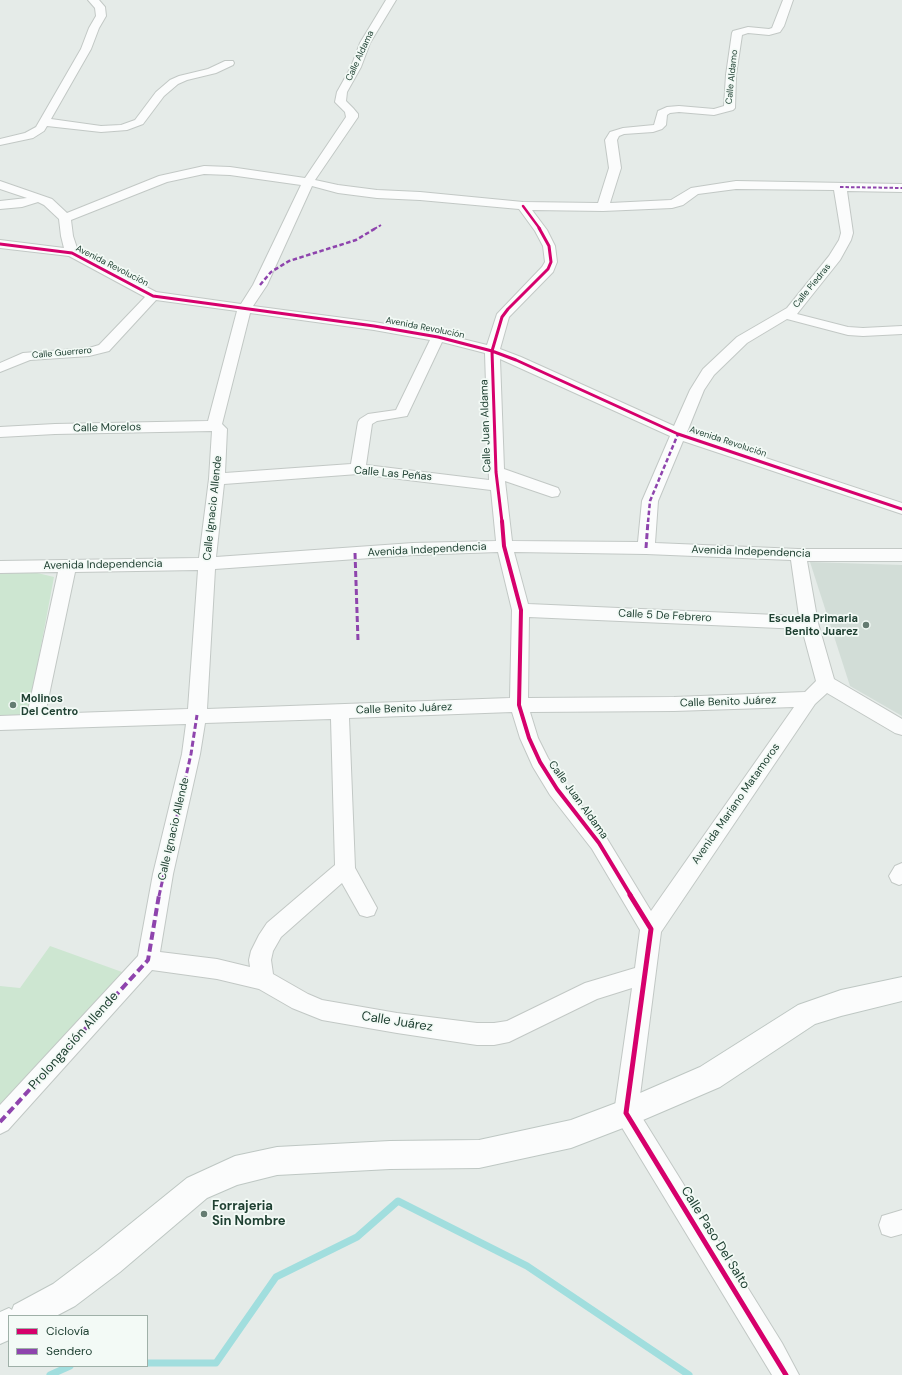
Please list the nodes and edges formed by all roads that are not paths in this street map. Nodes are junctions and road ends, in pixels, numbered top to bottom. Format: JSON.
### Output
{"nodes":[{"id":1,"x":93,"y":0,"type":"edge"},
{"id":2,"x":391,"y":0,"type":"edge"},
{"id":3,"x":788,"y":0,"type":"edge"},
{"id":4,"x":229,"y":63,"type":"dead end"},
{"id":5,"x":44,"y":122,"type":"junction"},
{"id":6,"x":0,"y":142,"type":"edge"},
{"id":7,"x":308,"y":182,"type":"junction"},
{"id":8,"x":0,"y":185,"type":"edge"},
{"id":9,"x":840,"y":187,"type":"junction"},
{"id":10,"x":902,"y":188,"type":"edge"},
{"id":11,"x":39,"y":198,"type":"junction"},
{"id":12,"x":0,"y":205,"type":"edge"},
{"id":13,"x":523,"y":206,"type":"junction"},
{"id":14,"x":603,"y":207,"type":"junction"},
{"id":15,"x":65,"y":218,"type":"junction"},
{"id":16,"x":0,"y":244,"type":"edge"},
{"id":17,"x":72,"y":253,"type":"junction"},
{"id":18,"x":153,"y":296,"type":"junction"},
{"id":19,"x":244,"y":309,"type":"junction"},
{"id":20,"x":786,"y":315,"type":"junction"},
{"id":21,"x":902,"y":330,"type":"edge"},
{"id":22,"x":438,"y":337,"type":"junction"},
{"id":23,"x":492,"y":351,"type":"junction"},
{"id":24,"x":0,"y":368,"type":"edge"},
{"id":25,"x":214,"y":426,"type":"junction"},
{"id":26,"x":0,"y":432,"type":"edge"},
{"id":27,"x":678,"y":434,"type":"junction"},
{"id":28,"x":358,"y":469,"type":"junction"},
{"id":29,"x":217,"y":479,"type":"junction"},
{"id":30,"x":497,"y":479,"type":"junction"},
{"id":31,"x":552,"y":492,"type":"dead end"},
{"id":32,"x":902,"y":509,"type":"edge"},
{"id":33,"x":504,"y":546,"type":"junction"},
{"id":34,"x":646,"y":548,"type":"junction"},
{"id":35,"x":798,"y":555,"type":"junction"},
{"id":36,"x":902,"y":555,"type":"edge"},
{"id":37,"x":207,"y":564,"type":"junction"},
{"id":38,"x":68,"y":565,"type":"junction"},
{"id":39,"x":0,"y":567,"type":"edge"},
{"id":40,"x":521,"y":610,"type":"junction"},
{"id":41,"x":810,"y":622,"type":"junction"},
{"id":42,"x":826,"y":683,"type":"junction"},
{"id":43,"x":809,"y":699,"type":"junction"},
{"id":44,"x":520,"y":705,"type":"junction"},
{"id":45,"x":340,"y":711,"type":"junction"},
{"id":46,"x":197,"y":715,"type":"junction"},
{"id":47,"x":0,"y":723,"type":"edge"},
{"id":48,"x":34,"y":723,"type":"junction"},
{"id":49,"x":902,"y":728,"type":"edge"},
{"id":50,"x":345,"y":869,"type":"junction"},
{"id":51,"x":367,"y":908,"type":"dead end"},
{"id":52,"x":650,"y":929,"type":"junction"},
{"id":53,"x":148,"y":960,"type":"junction"},
{"id":54,"x":644,"y":975,"type":"junction"},
{"id":55,"x":263,"y":980,"type":"junction"},
{"id":56,"x":902,"y":989,"type":"edge"},
{"id":57,"x":626,"y":1113,"type":"junction"},
{"id":58,"x":0,"y":1122,"type":"edge"},
{"id":59,"x":27,"y":1315,"type":"edge"},
{"id":60,"x":786,"y":1375,"type":"edge"}],
"edges":[{"from":1,"to":5,"type":"street"},
{"from":2,"to":7,"type":"street","name":"Calle Aldama"},
{"from":3,"to":14,"type":"street","name":"Calle Aldamo"},
{"from":4,"to":5,"type":"street"},
{"from":5,"to":6,"type":"street"},
{"from":7,"to":13,"type":"street"},
{"from":7,"to":15,"type":"street"},
{"from":7,"to":19,"type":"street"},
{"from":8,"to":11,"type":"street"},
{"from":9,"to":10,"type":"street"},
{"from":9,"to":14,"type":"street"},
{"from":9,"to":20,"type":"street","name":"Calle Piedras"},
{"from":11,"to":12,"type":"street"},
{"from":11,"to":15,"type":"street"},
{"from":13,"to":14,"type":"street"},
{"from":13,"to":23,"type":"street","name":"Calle Juan Aldama"},
{"from":15,"to":17,"type":"street"},
{"from":16,"to":17,"type":"street","name":"Avenida Revolución"},
{"from":17,"to":18,"type":"street","name":"Avenida Revolución"},
{"from":18,"to":19,"type":"street","name":"Avenida Revolución"},
{"from":18,"to":24,"type":"street","name":"Calle Guerrero"},
{"from":19,"to":22,"type":"street","name":"Avenida Revolución"},
{"from":19,"to":25,"type":"street"},
{"from":20,"to":21,"type":"street"},
{"from":20,"to":27,"type":"street","name":"Calle Piedras"},
{"from":22,"to":23,"type":"street","name":"Avenida Revolución"},
{"from":22,"to":28,"type":"street"},
{"from":23,"to":27,"type":"street","name":"Avenida Revolución"},
{"from":23,"to":30,"type":"street","name":"Calle Juan Aldama"},
{"from":25,"to":26,"type":"street","name":"Calle Morelos"},
{"from":25,"to":29,"type":"street","name":"Calle Ignacio Allende"},
{"from":27,"to":32,"type":"street","name":"Avenida Revolución"},
{"from":27,"to":34,"type":"street","name":"Calle Piedras"},
{"from":28,"to":29,"type":"street","name":"Calle Las Peñas"},
{"from":28,"to":30,"type":"street","name":"Calle Las Peñas"},
{"from":29,"to":37,"type":"street","name":"Calle Ignacio Allende"},
{"from":30,"to":31,"type":"street","name":"Calle Las Peñas"},
{"from":30,"to":33,"type":"street","name":"Calle Juan Aldama"},
{"from":33,"to":34,"type":"street","name":"Avenida Independencia"},
{"from":33,"to":37,"type":"street","name":"Avenida Independencia"},
{"from":33,"to":40,"type":"street","name":"Calle Juan Aldama"},
{"from":34,"to":35,"type":"street","name":"Avenida Independencia"},
{"from":35,"to":36,"type":"street","name":"Avenida Independencia"},
{"from":35,"to":41,"type":"street"},
{"from":37,"to":38,"type":"street","name":"Avenida Independencia"},
{"from":37,"to":46,"type":"street","name":"Calle Ignacio Allende"},
{"from":38,"to":39,"type":"street","name":"Avenida Independencia"},
{"from":38,"to":48,"type":"street"},
{"from":40,"to":41,"type":"street","name":"Calle 5 De Febrero"},
{"from":40,"to":44,"type":"street","name":"Calle Juan Aldama"},
{"from":41,"to":42,"type":"street"},
{"from":42,"to":43,"type":"street","name":"Avenida Mariano Matamoros"},
{"from":42,"to":49,"type":"street"},
{"from":43,"to":44,"type":"street","name":"Calle Benito Juárez"},
{"from":43,"to":52,"type":"street","name":"Avenida Mariano Matamoros"},
{"from":44,"to":45,"type":"street","name":"Calle Benito Juárez"},
{"from":44,"to":52,"type":"street","name":"Calle Juan Aldama"},
{"from":45,"to":46,"type":"street","name":"Calle Benito Juárez"},
{"from":45,"to":50,"type":"street"},
{"from":46,"to":48,"type":"street","name":"Calle Benito Juárez"},
{"from":46,"to":53,"type":"street","name":"Calle Ignacio Allende"},
{"from":47,"to":48,"type":"street","name":"Calle Benito Juárez"},
{"from":50,"to":51,"type":"street"},
{"from":50,"to":55,"type":"street"},
{"from":52,"to":54,"type":"street"},
{"from":53,"to":55,"type":"street","name":"Calle Juárez"},
{"from":53,"to":58,"type":"street","name":"Prolongación Allende"},
{"from":54,"to":55,"type":"street","name":"Calle Juárez"},
{"from":54,"to":57,"type":"street"},
{"from":56,"to":57,"type":"main road"},
{"from":57,"to":59,"type":"main road"},
{"from":57,"to":60,"type":"street","name":"Calle Paso Del Salto"}]}
